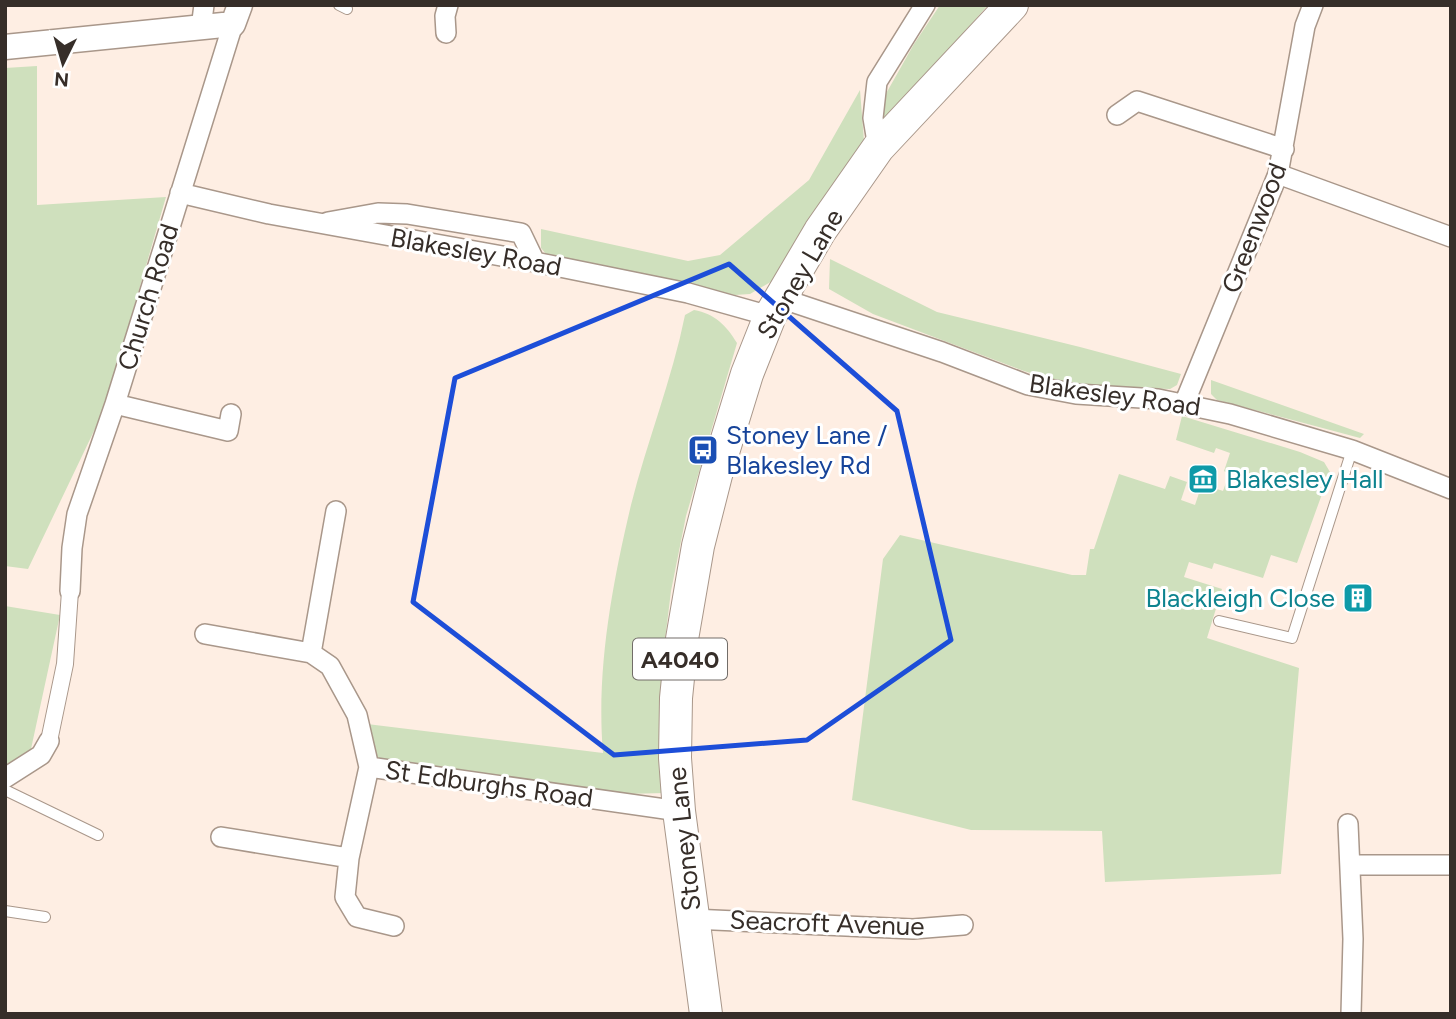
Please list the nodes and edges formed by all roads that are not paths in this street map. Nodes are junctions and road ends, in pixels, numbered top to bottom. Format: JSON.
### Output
{"nodes":[{"id":1,"x":447,"y":5,"type":"edge"},
{"id":2,"x":1012,"y":5,"type":"edge"},
{"id":3,"x":1313,"y":5,"type":"edge"},
{"id":4,"x":921,"y":6,"type":"edge"},
{"id":5,"x":237,"y":15,"type":"edge"},
{"id":6,"x":203,"y":16,"type":"edge"},
{"id":7,"x":446,"y":33,"type":"dead end"},
{"id":8,"x":5,"y":47,"type":"edge"},
{"id":9,"x":1117,"y":115,"type":"dead end"},
{"id":10,"x":878,"y":148,"type":"junction"},
{"id":11,"x":1284,"y":149,"type":"junction"},
{"id":12,"x":1278,"y":174,"type":"junction"},
{"id":13,"x":180,"y":193,"type":"junction"},
{"id":14,"x":1451,"y":237,"type":"edge"},
{"id":15,"x":775,"y":307,"type":"junction"},
{"id":16,"x":115,"y":404,"type":"junction"},
{"id":17,"x":1184,"y":404,"type":"junction"},
{"id":18,"x":231,"y":414,"type":"dead end"},
{"id":19,"x":1352,"y":450,"type":"junction"},
{"id":20,"x":1451,"y":489,"type":"edge"},
{"id":21,"x":335,"y":511,"type":"dead end"},
{"id":22,"x":70,"y":591,"type":"joint"},
{"id":23,"x":1219,"y":621,"type":"dead end"},
{"id":24,"x":205,"y":634,"type":"dead end"},
{"id":25,"x":311,"y":653,"type":"junction"},
{"id":26,"x":49,"y":741,"type":"joint"},
{"id":27,"x":369,"y":767,"type":"junction"},
{"id":28,"x":5,"y":778,"type":"edge"},
{"id":29,"x":5,"y":790,"type":"edge"},
{"id":30,"x":679,"y":811,"type":"junction"},
{"id":31,"x":1348,"y":824,"type":"dead end"},
{"id":32,"x":98,"y":835,"type":"dead end"},
{"id":33,"x":221,"y":837,"type":"dead end"},
{"id":34,"x":349,"y":858,"type":"junction"},
{"id":35,"x":1351,"y":865,"type":"junction"},
{"id":36,"x":1451,"y":865,"type":"edge"},
{"id":37,"x":5,"y":911,"type":"edge"},
{"id":38,"x":45,"y":917,"type":"dead end"},
{"id":39,"x":692,"y":919,"type":"junction"},
{"id":40,"x":963,"y":925,"type":"dead end"},
{"id":41,"x":394,"y":926,"type":"dead end"},
{"id":42,"x":706,"y":1014,"type":"edge"},
{"id":43,"x":1351,"y":1014,"type":"edge"}],
"edges":[{"from":1,"to":7,"type":"street"},
{"from":2,"to":10,"type":"main road","name":"Stoney Lane","number":"A4040"},
{"from":3,"to":11,"type":"street","name":"Greenwood"},
{"from":4,"to":10,"type":"street"},
{"from":5,"to":6,"type":"street"},
{"from":5,"to":13,"type":"street","name":"Church Road"},
{"from":6,"to":8,"type":"street"},
{"from":9,"to":11,"type":"street"},
{"from":10,"to":15,"type":"main road","name":"Stoney Lane","number":"A4040"},
{"from":11,"to":12,"type":"street","name":"Greenwood"},
{"from":12,"to":14,"type":"street"},
{"from":12,"to":17,"type":"street","name":"Greenwood"},
{"from":13,"to":15,"type":"street","name":"Blakesley Road"},
{"from":13,"to":16,"type":"street","name":"Church Road"},
{"from":15,"to":17,"type":"street","name":"Blakesley Road"},
{"from":15,"to":30,"type":"main road","name":"Stoney Lane","number":"A4040"},
{"from":16,"to":18,"type":"street"},
{"from":16,"to":22,"type":"street","name":"Church Road"},
{"from":17,"to":19,"type":"street","name":"Blakesley Road"},
{"from":19,"to":20,"type":"street","name":"Blakesley Road"},
{"from":19,"to":23,"type":"lane"},
{"from":21,"to":25,"type":"street"},
{"from":22,"to":26,"type":"street"},
{"from":24,"to":25,"type":"street"},
{"from":25,"to":27,"type":"street","name":"St Edburghs Road"},
{"from":26,"to":28,"type":"street"},
{"from":27,"to":30,"type":"street","name":"St Edburghs Road"},
{"from":27,"to":34,"type":"street"},
{"from":29,"to":32,"type":"lane"},
{"from":30,"to":39,"type":"main road","name":"Stoney Lane","number":"A4040"},
{"from":31,"to":35,"type":"street"},
{"from":33,"to":34,"type":"street"},
{"from":34,"to":41,"type":"street"},
{"from":35,"to":36,"type":"street"},
{"from":35,"to":43,"type":"street"},
{"from":37,"to":38,"type":"lane"},
{"from":39,"to":40,"type":"street","name":"Seacroft Avenue"},
{"from":39,"to":42,"type":"main road","name":"Stoney Lane","number":"A4040"}]}
